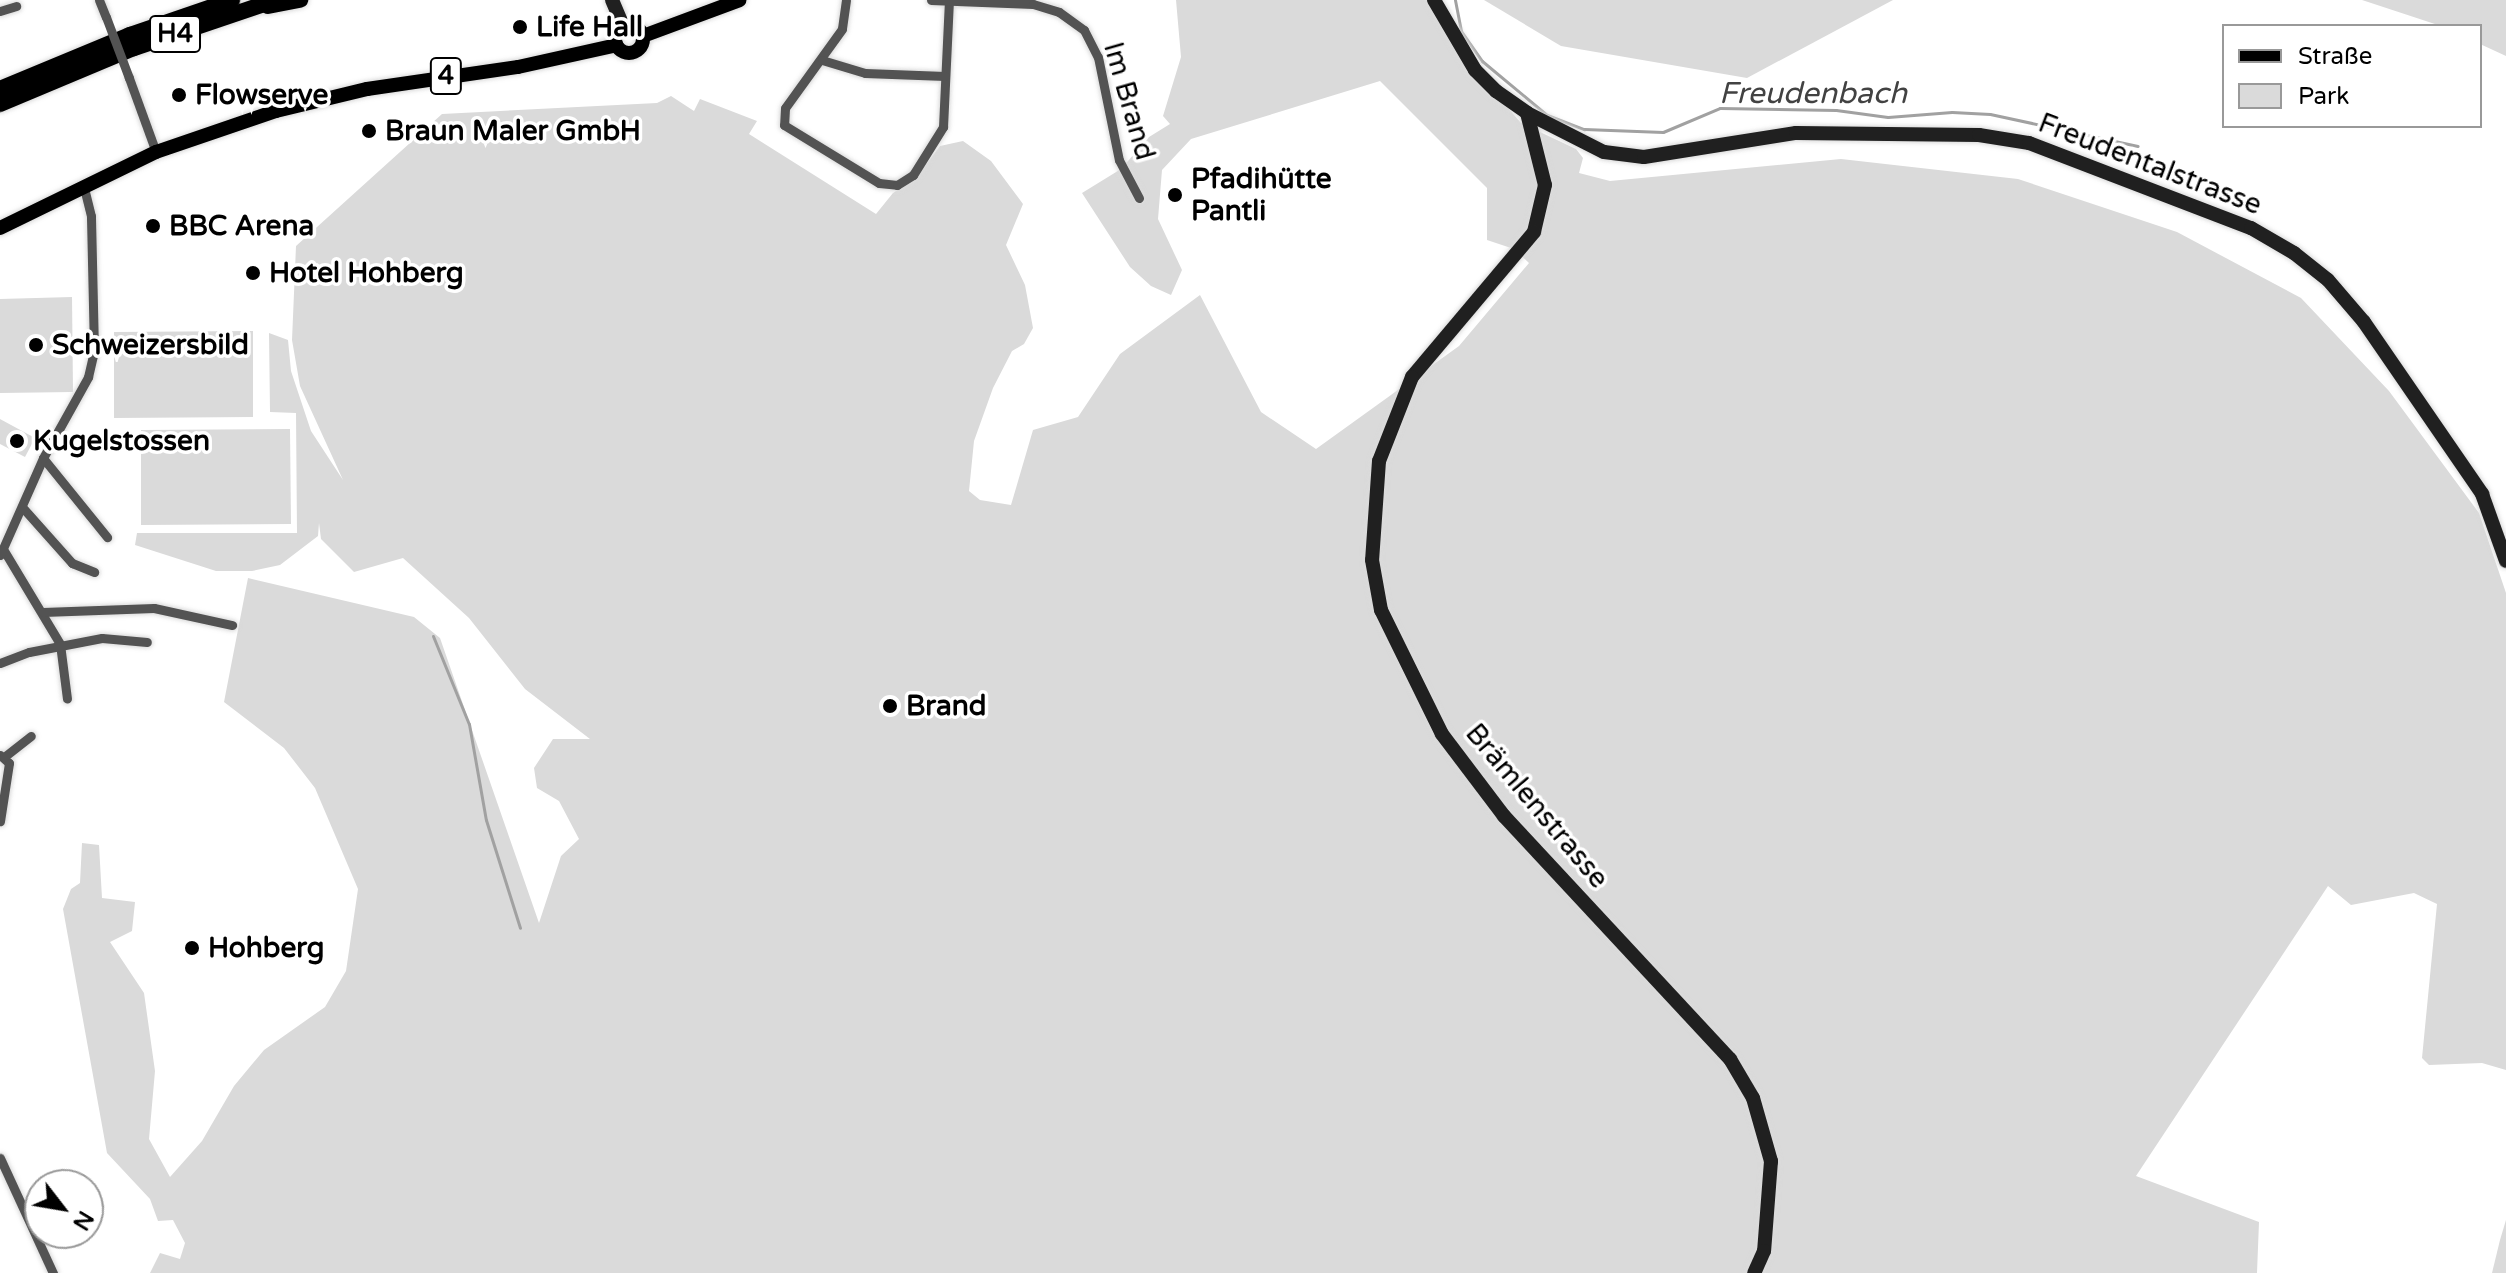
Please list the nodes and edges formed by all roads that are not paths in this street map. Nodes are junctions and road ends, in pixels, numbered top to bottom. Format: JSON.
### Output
{"nodes":[{"id":1,"x":99,"y":0,"type":"edge"},
{"id":2,"x":276,"y":0,"type":"edge"},
{"id":3,"x":300,"y":0,"type":"edge"},
{"id":4,"x":612,"y":0,"type":"edge"},
{"id":5,"x":740,"y":0,"type":"edge"},
{"id":6,"x":846,"y":0,"type":"edge"},
{"id":7,"x":931,"y":0,"type":"edge"},
{"id":8,"x":1434,"y":0,"type":"edge"},
{"id":9,"x":949,"y":1,"type":"edge"},
{"id":10,"x":16,"y":6,"type":"dead end"},
{"id":11,"x":238,"y":6,"type":"edge"},
{"id":12,"x":0,"y":11,"type":"edge"},
{"id":13,"x":623,"y":26,"type":"junction"},
{"id":14,"x":643,"y":36,"type":"junction"},
{"id":15,"x":617,"y":45,"type":"junction"},
{"id":16,"x":822,"y":60,"type":"junction"},
{"id":17,"x":945,"y":76,"type":"junction"},
{"id":18,"x":0,"y":89,"type":"edge"},
{"id":19,"x":0,"y":104,"type":"edge"},
{"id":20,"x":1527,"y":113,"type":"junction"},
{"id":21,"x":156,"y":152,"type":"junction"},
{"id":22,"x":83,"y":185,"type":"junction"},
{"id":23,"x":1139,"y":198,"type":"dead end"},
{"id":24,"x":0,"y":228,"type":"edge"},
{"id":25,"x":43,"y":458,"type":"junction"},
{"id":26,"x":23,"y":508,"type":"junction"},
{"id":27,"x":107,"y":537,"type":"dead end"},
{"id":28,"x":2,"y":552,"type":"edge"},
{"id":29,"x":2506,"y":561,"type":"edge"},
{"id":30,"x":94,"y":572,"type":"dead end"},
{"id":31,"x":43,"y":612,"type":"junction"},
{"id":32,"x":232,"y":625,"type":"dead end"},
{"id":33,"x":147,"y":642,"type":"dead end"},
{"id":34,"x":60,"y":644,"type":"junction"},
{"id":35,"x":0,"y":663,"type":"edge"},
{"id":36,"x":67,"y":699,"type":"dead end"},
{"id":37,"x":31,"y":736,"type":"dead end"},
{"id":38,"x":2,"y":756,"type":"edge"},
{"id":39,"x":0,"y":821,"type":"edge"},
{"id":40,"x":0,"y":1158,"type":"edge"},
{"id":41,"x":53,"y":1273,"type":"edge"},
{"id":42,"x":1754,"y":1273,"type":"edge"}],
"edges":[{"from":1,"to":21,"type":"street","bridge":true},
{"from":2,"to":11,"type":"highway","number":"H4"},
{"from":3,"to":11,"type":"highway"},
{"from":4,"to":13,"type":"street"},
{"from":5,"to":14,"type":"main road","number":"4"},
{"from":6,"to":16,"type":"street"},
{"from":7,"to":9,"type":"street","name":"Im Brand"},
{"from":8,"to":20,"type":"street","name":"Freudentalstrasse"},
{"from":9,"to":17,"type":"street"},
{"from":9,"to":23,"type":"street","name":"Im Brand"},
{"from":10,"to":12,"type":"street"},
{"from":11,"to":18,"type":"highway","number":"H4"},
{"from":11,"to":19,"type":"highway","number":"H4"},
{"from":13,"to":14,"type":"main road"},
{"from":13,"to":15,"type":"main road"},
{"from":14,"to":15,"type":"main road","number":"4"},
{"from":15,"to":21,"type":"main road","number":"4"},
{"from":16,"to":17,"type":"street"},
{"from":16,"to":17,"type":"street"},
{"from":20,"to":29,"type":"street","name":"Freudentalstrasse"},
{"from":20,"to":42,"type":"street","name":"Brämlenstrasse"},
{"from":21,"to":22,"type":"main road","number":"4"},
{"from":22,"to":24,"type":"main road","number":"4"},
{"from":22,"to":25,"type":"street"},
{"from":25,"to":26,"type":"street"},
{"from":25,"to":27,"type":"street"},
{"from":26,"to":28,"type":"street"},
{"from":26,"to":30,"type":"street"},
{"from":28,"to":31,"type":"street"},
{"from":31,"to":32,"type":"street"},
{"from":31,"to":34,"type":"street"},
{"from":33,"to":34,"type":"street"},
{"from":34,"to":35,"type":"street"},
{"from":34,"to":36,"type":"street"},
{"from":37,"to":38,"type":"street"},
{"from":38,"to":39,"type":"street"},
{"from":40,"to":41,"type":"street"}]}
